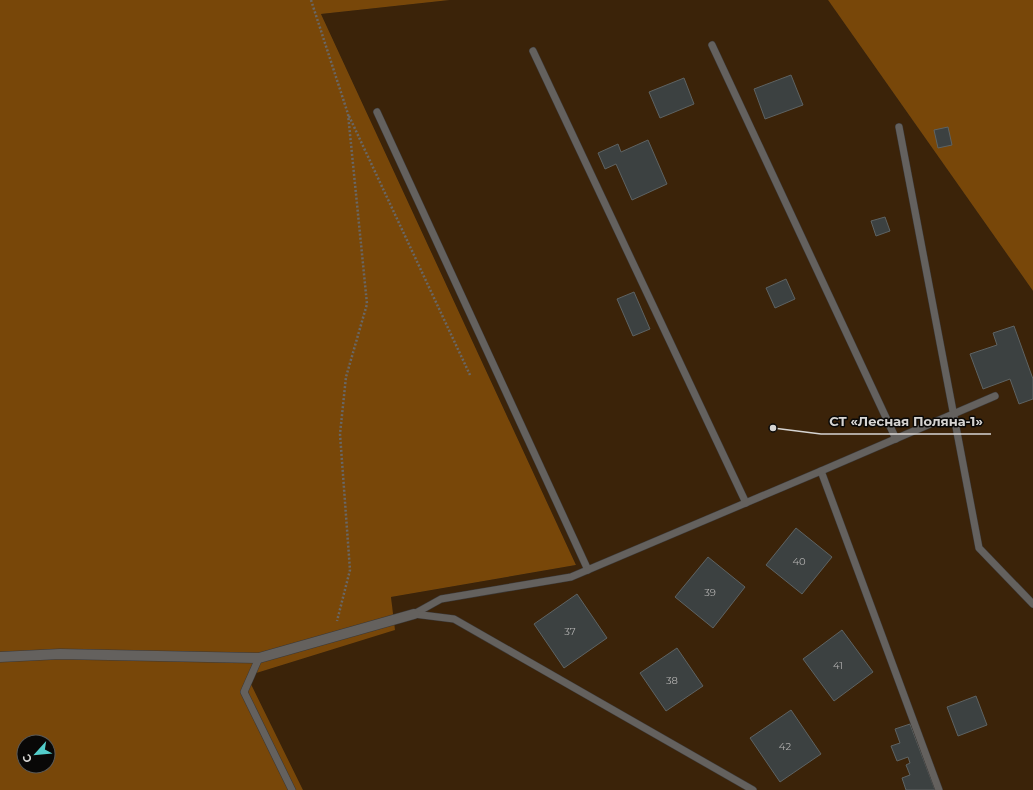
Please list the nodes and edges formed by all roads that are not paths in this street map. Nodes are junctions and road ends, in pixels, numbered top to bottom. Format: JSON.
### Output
{"nodes":[{"id":1,"x":712,"y":45,"type":"dead end"},
{"id":2,"x":533,"y":51,"type":"dead end"},
{"id":3,"x":377,"y":112,"type":"dead end"},
{"id":4,"x":899,"y":127,"type":"dead end"},
{"id":5,"x":995,"y":396,"type":"dead end"},
{"id":6,"x":954,"y":414,"type":"junction"},
{"id":7,"x":896,"y":439,"type":"junction"},
{"id":8,"x":821,"y":471,"type":"junction"},
{"id":9,"x":746,"y":503,"type":"junction"},
{"id":10,"x":588,"y":570,"type":"junction"},
{"id":11,"x":1033,"y":604,"type":"edge"},
{"id":12,"x":414,"y":614,"type":"junction"},
{"id":13,"x":0,"y":657,"type":"edge"},
{"id":14,"x":259,"y":658,"type":"junction"},
{"id":15,"x":292,"y":790,"type":"edge"},
{"id":16,"x":753,"y":790,"type":"edge"},
{"id":17,"x":939,"y":790,"type":"edge"}],
"edges":[{"from":1,"to":7,"type":"lane"},
{"from":2,"to":9,"type":"lane"},
{"from":3,"to":10,"type":"lane"},
{"from":4,"to":6,"type":"lane"},
{"from":5,"to":6,"type":"lane"},
{"from":6,"to":7,"type":"lane"},
{"from":6,"to":11,"type":"lane"},
{"from":7,"to":8,"type":"lane"},
{"from":8,"to":9,"type":"lane"},
{"from":8,"to":17,"type":"lane"},
{"from":9,"to":10,"type":"lane"},
{"from":10,"to":12,"type":"lane"},
{"from":12,"to":14,"type":"street"},
{"from":12,"to":16,"type":"lane"},
{"from":13,"to":14,"type":"street"},
{"from":14,"to":15,"type":"lane"}]}
